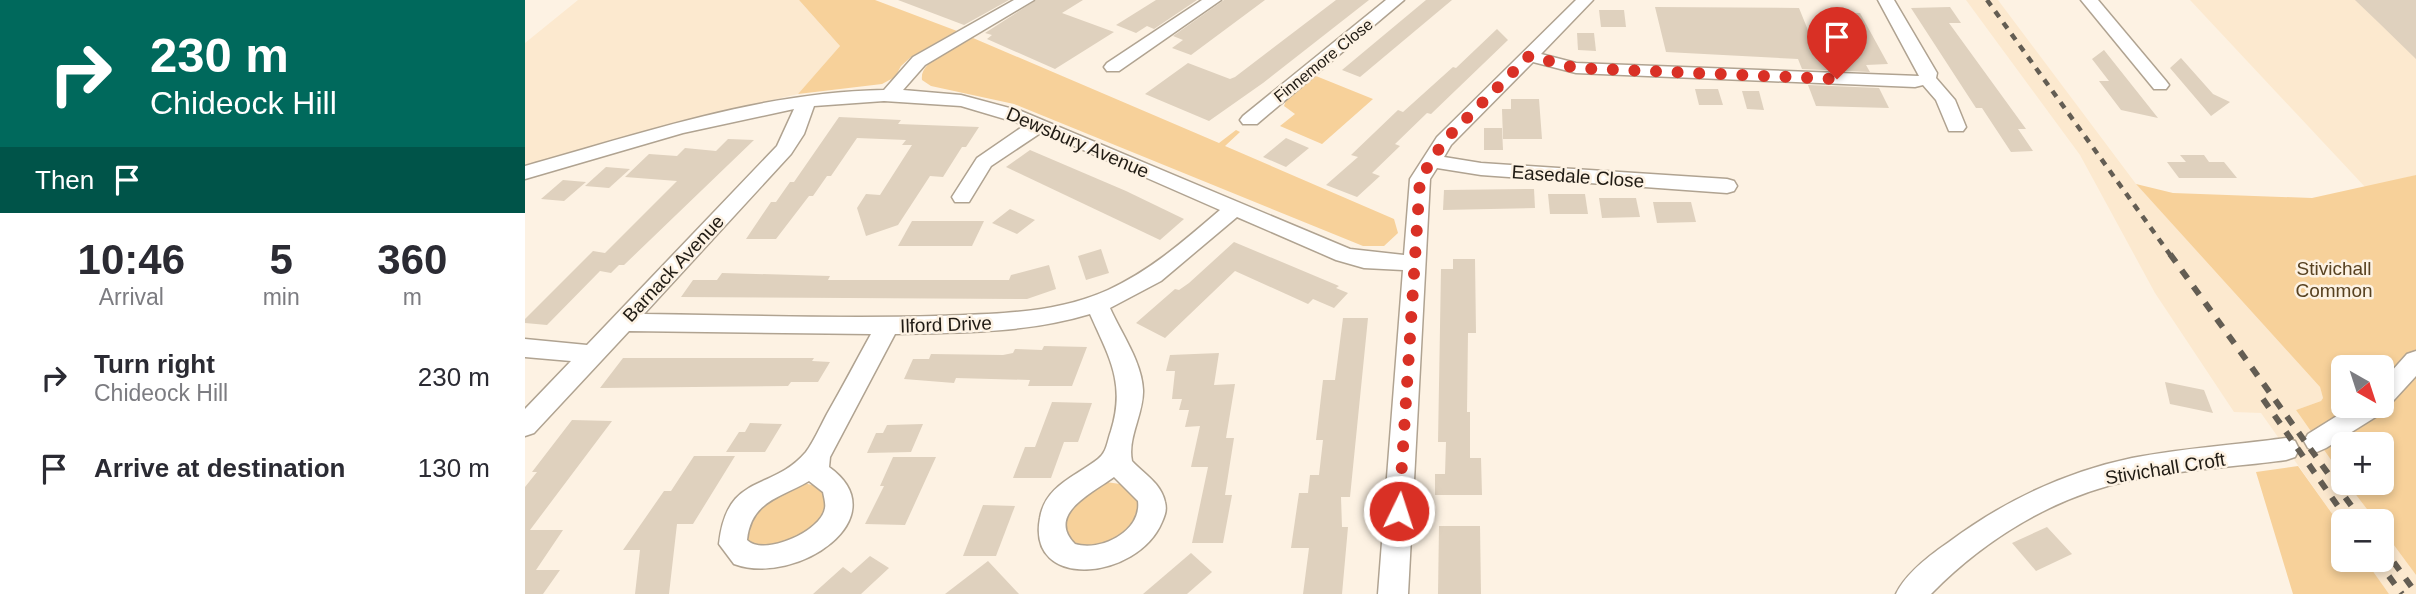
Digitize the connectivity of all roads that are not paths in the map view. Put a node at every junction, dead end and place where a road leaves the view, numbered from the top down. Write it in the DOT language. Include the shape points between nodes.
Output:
graph roads {
  1 [pos="1026,0"];
  2 [pos="1213,0"];
  3 [pos="1396,0"];
  4 [pos="1585,0"];
  5 [pos="1886,0"];
  6 [pos="2089,0"];
  7 [pos="1529,56"];
  8 [pos="1113,67"];
  9 [pos="1927,79"];
  10 [pos="2160,85"];
  11 [pos="888,96"];
  12 [pos="806,101"];
  13 [pos="1250,120"];
  14 [pos="1040,124"];
  15 [pos="1956,127"];
  16 [pos="1429,161"];
  17 [pos="525,173"];
  18 [pos="1727,186"];
  19 [pos="960,201"];
  20 [pos="1235,208"];
  21 [pos="1415,263"];
  22 [pos="1097,304"];
  23 [pos="623,322"];
  24 [pos="887,326"];
  25 [pos="525,348"];
  26 [pos="591,354"];
  27 [pos="2416,360"];
  28 [pos="2394,385"];
  29 [pos="2354,418"];
  30 [pos="525,426"];
  31 [pos="2317,441"];
  32 [pos="2286,449"];
  33 [pos="1118,456"];
  34 [pos="817,457"];
  35 [pos="1393,594"];
  36 [pos="1911,594"];
  1 -- 11 [label="street" via="919,61"];
  2 -- 8 [label="street"];
  3 -- 13 [label="street, Finnemore Close"];
  4 -- 7 [label="street"];
  5 -- 9 [label="street" via="1928,73"];
  6 -- 10 [label="street"];
  7 -- 9 [label="street" via="1576,68"];
  7 -- 16 [label="street"];
  9 -- 15 [label="street" via="1954,115"];
  11 -- 12 [label="street, Dewsbury Avenue"];
  11 -- 14 [label="street, Dewsbury Avenue" via="971,102"];
  12 -- 17 [label="street, Dewsbury Avenue" via="706,122"];
  12 -- 23 [label="street, Barnack Avenue" via="784,150"];
  14 -- 19 [label="street" via="984,162"];
  14 -- 20 [label="street, Dewsbury Avenue"];
  16 -- 18 [label="street, Easedale Close" via="1481,169"];
  16 -- 21 [label="street" via="1419,187"];
  20 -- 21 [label="street, Dewsbury Avenue" via="1353,258"];
  20 -- 22 [label="street, Ilford Drive" via="1163,269"];
  21 -- 35 [label="street"];
  22 -- 24 [label="street, Ilford Drive" via="1049,317 995,323"];
  22 -- 33 [label="street" via="1130,383"];
  23 -- 24 [label="street, Ilford Drive"];
  23 -- 26 [label="street, Barnack Avenue"];
  24 -- 34 [label="street"];
  25 -- 26 [label="street"];
  26 -- 30 [label="street, Barnack Avenue"];
  27 -- 28 [label="street"];
  29 -- 31 [label="street"];
  32 -- 36 [label="street, Stivichall Croft" via="2113,473 2056,492 1977,535"];
}
